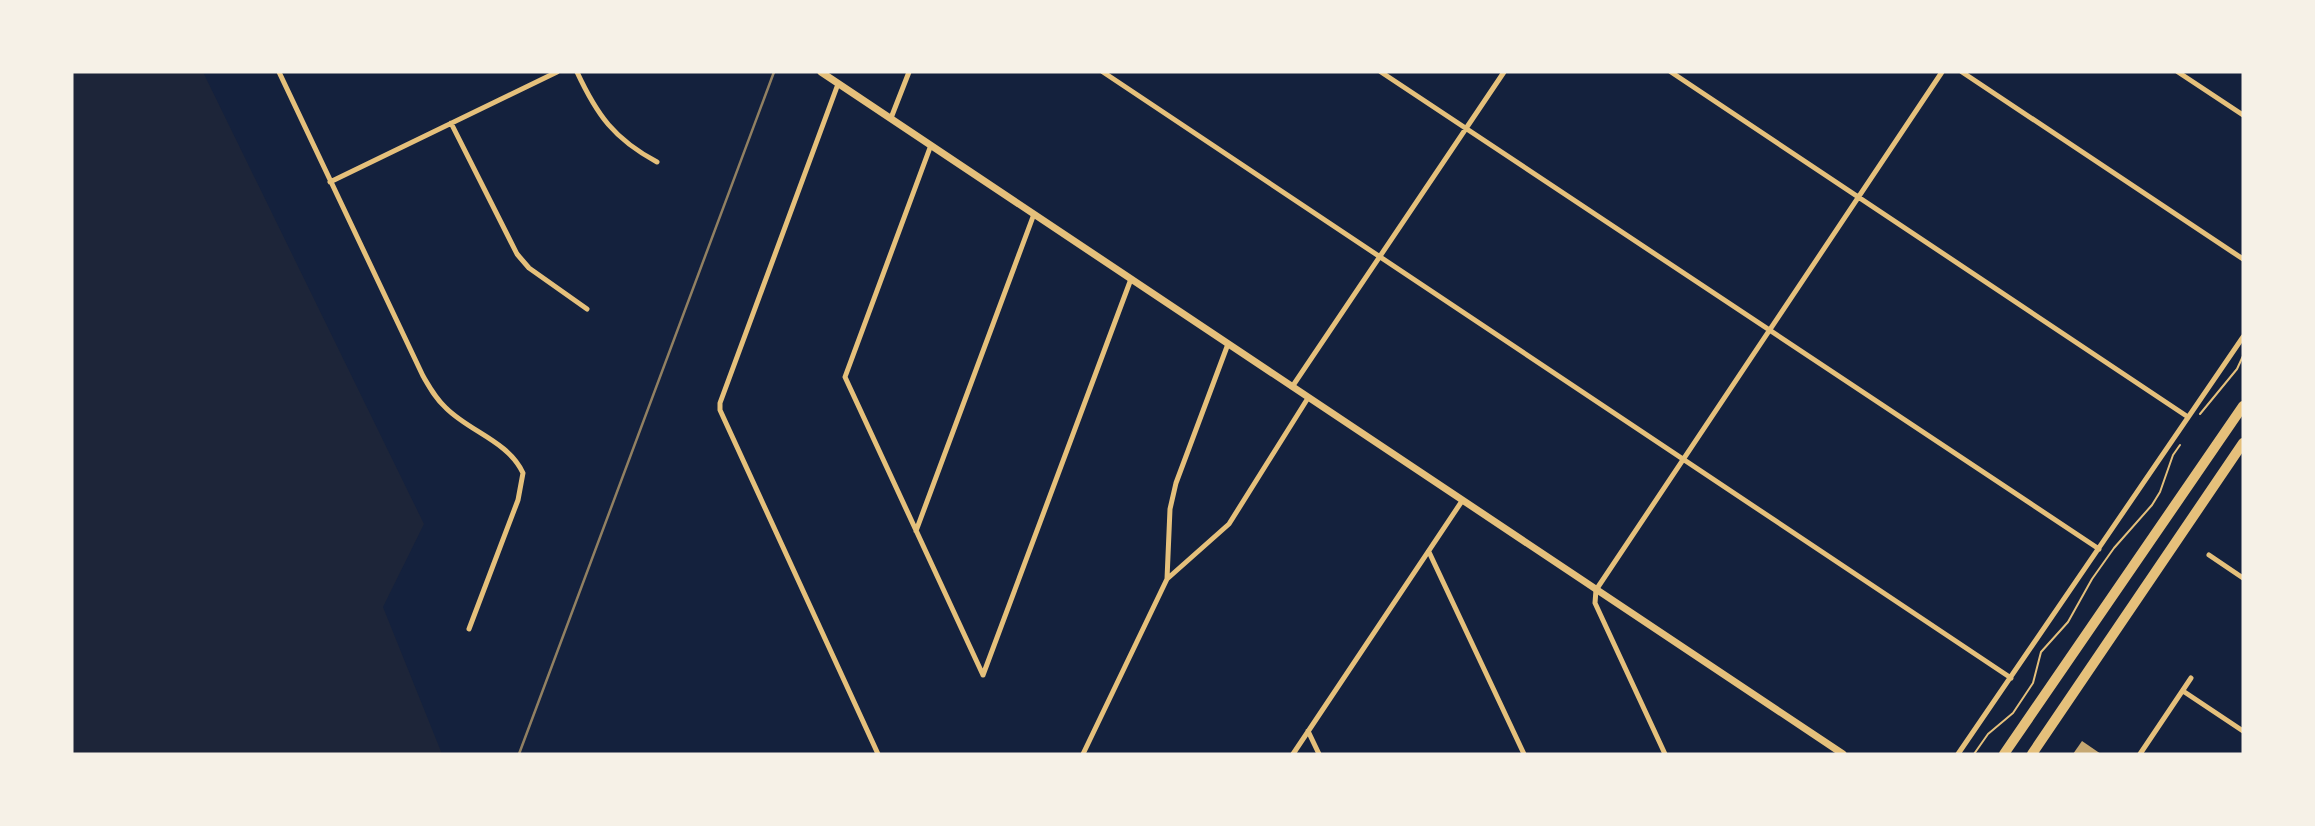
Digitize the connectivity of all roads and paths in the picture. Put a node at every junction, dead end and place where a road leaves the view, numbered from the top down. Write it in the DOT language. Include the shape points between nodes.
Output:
graph roads {
  1 [pos="279,72"];
  2 [pos="557,72"];
  3 [pos="577,72"];
  4 [pos="821,72"];
  5 [pos="909,72"];
  6 [pos="1103,72"];
  7 [pos="1381,72"];
  8 [pos="1504,72"];
  9 [pos="1671,72"];
  10 [pos="1942,72"];
  11 [pos="1962,72"];
  12 [pos="2178,72"];
  13 [pos="838,84"];
  14 [pos="2243,115"];
  15 [pos="891,118"];
  16 [pos="451,123"];
  17 [pos="1466,128"];
  18 [pos="931,145"];
  19 [pos="657,162"];
  20 [pos="330,182"];
  21 [pos="1858,197"];
  22 [pos="1034,214"];
  23 [pos="1380,257"];
  24 [pos="2243,259"];
  25 [pos="1131,279"];
  26 [pos="587,309"];
  27 [pos="1770,328"];
  28 [pos="2243,337"];
  29 [pos="1228,344"];
  30 [pos="2243,356"];
  31 [pos="1292,387"];
  32 [pos="1308,398"];
  33 [pos="2243,406"];
  34 [pos="2199,416"];
  35 [pos="2188,417"];
  36 [pos="2182,441"];
  37 [pos="2243,443"];
  38 [pos="1682,459"];
  39 [pos="1462,501"];
  40 [pos="916,531"];
  41 [pos="2099,549"];
  42 [pos="1429,552"];
  43 [pos="2209,555"];
  44 [pos="1167,579"];
  45 [pos="2243,579"];
  46 [pos="1596,590"];
  47 [pos="469,629"];
  48 [pos="2011,678"];
  49 [pos="2191,678"];
  50 [pos="2183,691"];
  51 [pos="1308,731"];
  52 [pos="2243,731"];
  53 [pos="878,754"];
  54 [pos="1083,754"];
  55 [pos="1293,754"];
  56 [pos="1319,754"];
  57 [pos="1524,754"];
  58 [pos="1665,754"];
  59 [pos="1843,754"];
  60 [pos="1958,754"];
  61 [pos="1973,754"];
  62 [pos="2004,754"];
  63 [pos="2032,754"];
  64 [pos="2140,754"];
  1 -- 20 [label="street"];
  2 -- 16 [label="street"];
  3 -- 19 [label="street" via="602,120 636,151"];
  4 -- 13 [label="street"];
  5 -- 15 [label="street"];
  6 -- 23 [label="street"];
  7 -- 17 [label="street"];
  8 -- 17 [label="street"];
  9 -- 21 [label="street"];
  10 -- 21 [label="street"];
  11 -- 24 [label="street"];
  12 -- 14 [label="street"];
  13 -- 15 [label="street"];
  13 -- 53 [label="street" via="720,410"];
  15 -- 18 [label="street"];
  16 -- 20 [label="street"];
  16 -- 26 [label="street" via="517,254 529,268"];
  17 -- 23 [label="street"];
  17 -- 27 [label="street"];
  18 -- 22 [label="street"];
  18 -- 40 [label="street" via="845,377"];
  20 -- 47 [label="street" via="433,394 447,410 512,456 523,472 518,500"];
  21 -- 27 [label="street"];
  21 -- 35 [label="street"];
  22 -- 25 [label="street"];
  22 -- 40 [label="street"];
  23 -- 31 [label="street"];
  23 -- 38 [label="street"];
  25 -- 29 [label="street"];
  25 -- 40 [label="street" via="983,675"];
  27 -- 38 [label="street"];
  27 -- 41 [label="street"];
  28 -- 35 [label="street"];
  29 -- 31 [label="street"];
  29 -- 44 [label="street" via="1176,483 1170,509"];
  30 -- 34 [label="path"];
  31 -- 32 [label="street"];
  32 -- 39 [label="street"];
  32 -- 44 [label="street" via="1229,524"];
  33 -- 62 [label="highway"];
  35 -- 41 [label="street"];
  36 -- 61 [label="path" via="2152,505 2114,548 2068,622 2041,652 2033,682 2013,713"];
  37 -- 63 [label="highway"];
  38 -- 46 [label="street"];
  38 -- 48 [label="street"];
  39 -- 42 [label="street"];
  39 -- 46 [label="street"];
  41 -- 48 [label="street"];
  42 -- 51 [label="street"];
  42 -- 57 [label="street"];
  43 -- 45 [label="street"];
  44 -- 54 [label="street"];
  46 -- 58 [label="street" via="1595,603"];
  46 -- 59 [label="street"];
  48 -- 60 [label="street"];
  49 -- 50 [label="street"];
  50 -- 52 [label="street"];
  50 -- 64 [label="street"];
  51 -- 55 [label="street"];
  51 -- 56 [label="street"];
}
